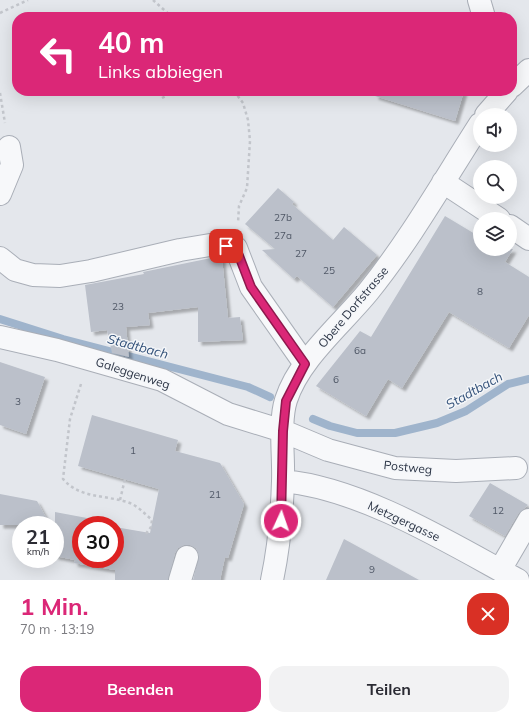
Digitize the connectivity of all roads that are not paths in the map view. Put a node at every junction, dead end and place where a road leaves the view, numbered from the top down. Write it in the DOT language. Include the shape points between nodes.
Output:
graph roads {
  1 [pos="479,0"];
  2 [pos="483,12"];
  3 [pos="502,96"];
  4 [pos="492,108"];
  5 [pos="473,135"];
  6 [pos="9,147"];
  7 [pos="443,182"];
  8 [pos="0,194"];
  9 [pos="488,212"];
  10 [pos="517,231"];
  11 [pos="529,239"];
  12 [pos="0,258"];
  13 [pos="0,337"];
  14 [pos="305,364"];
  15 [pos="283,431"];
  16 [pos="516,468"];
  17 [pos="283,481"];
  18 [pos="529,520"];
  19 [pos="187,557"];
  20 [pos="509,575"];
  21 [pos="180,580"];
  22 [pos="272,580"];
  1 -- 2 [label="street"];
  3 -- 4 [label="street"];
  5 -- 7 [label="street, Obere Dorfstrasse"];
  6 -- 8 [label="street" via="12,166"];
  7 -- 9 [label="street"];
  7 -- 14 [label="street, Obere Dorfstrasse" via="405,242 368,292"];
  10 -- 11 [label="street"];
  12 -- 14 [label="street" via="15,270 33,276 60,276 216,244 236,248 251,287"];
  13 -- 15 [label="street, Galeggenweg" via="162,380 228,414"];
  14 -- 15 [label="street, Obere Dorfstrasse" via="286,401"];
  15 -- 16 [label="street, Postweg" via="328,450 395,468 456,471"];
  15 -- 17 [label="street, Obere Dorfstrasse"];
  17 -- 20 [label="street, Metzgergasse" via="307,483 373,506 439,536"];
  17 -- 22 [label="street, Obere Dorfstrasse" via="281,521"];
  18 -- 20 [label="street"];
  19 -- 21 [label="street"];
}
